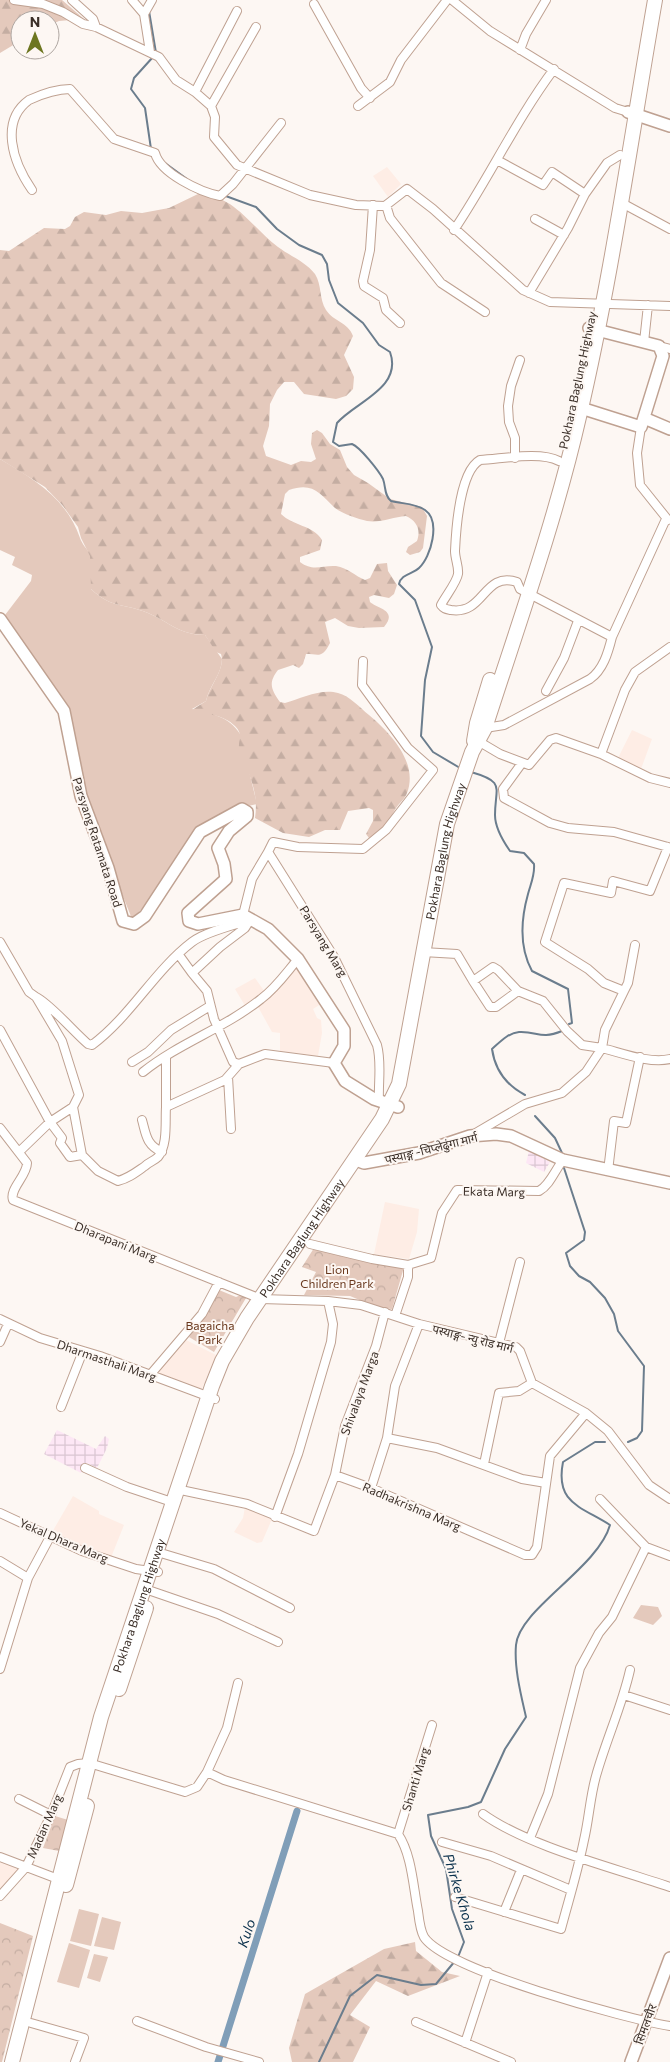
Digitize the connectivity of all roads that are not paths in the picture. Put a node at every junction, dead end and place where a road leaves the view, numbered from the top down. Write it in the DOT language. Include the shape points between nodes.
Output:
graph roads {
  1 [pos="14,0"];
  2 [pos="72,0"];
  3 [pos="132,0"];
  4 [pos="152,0"];
  5 [pos="447,0"];
  6 [pos="452,0"];
  7 [pos="546,0"];
  8 [pos="648,0"];
  9 [pos="655,0"];
  10 [pos="314,4"];
  11 [pos="238,11"];
  12 [pos="144,14"];
  13 [pos="96,27"];
  14 [pos="256,27"];
  15 [pos="520,50"];
  16 [pos="150,52"];
  17 [pos="554,69"];
  18 [pos="195,92"];
  19 [pos="370,98"];
  20 [pos="211,106"];
  21 [pos="358,106"];
  22 [pos="631,113"];
  23 [pos="281,123"];
  24 [pos="670,126"];
  25 [pos="620,155"];
  26 [pos="497,160"];
  27 [pos="245,167"];
  28 [pos="32,190"];
  29 [pos="585,194"];
  30 [pos="620,202"];
  31 [pos="373,205"];
  32 [pos="386,205"];
  33 [pos="535,219"];
  34 [pos="670,229"];
  35 [pos="454,230"];
  36 [pos="564,235"];
  37 [pos="529,293"];
  38 [pos="598,303"];
  39 [pos="648,305"];
  40 [pos="670,306"];
  41 [pos="485,312"];
  42 [pos="400,323"];
  43 [pos="593,329"];
  44 [pos="644,342"];
  45 [pos="664,347"];
  46 [pos="520,360"];
  47 [pos="581,408"];
  48 [pos="642,422"];
  49 [pos="670,429"];
  50 [pos="515,458"];
  51 [pos="559,461"];
  52 [pos="668,520"];
  53 [pos="524,591"];
  54 [pos="0,619"];
  55 [pos="578,621"];
  56 [pos="612,637"];
  57 [pos="670,647"];
  58 [pos="363,661"];
  59 [pos="546,691"];
  60 [pos="485,728"];
  61 [pos="475,747"];
  62 [pos="601,754"];
  63 [pos="522,763"];
  64 [pos="670,783"];
  65 [pos="669,847"];
  66 [pos="268,852"];
  67 [pos="247,917"];
  68 [pos="0,942"];
  69 [pos="636,945"];
  70 [pos="427,952"];
  71 [pos="179,955"];
  72 [pos="298,959"];
  73 [pos="192,973"];
  74 [pos="473,981"];
  75 [pos="518,991"];
  76 [pos="624,991"];
  77 [pos="36,997"];
  78 [pos="210,1006"];
  79 [pos="217,1026"];
  80 [pos="0,1030"];
  81 [pos="602,1048"];
  82 [pos="166,1057"];
  83 [pos="640,1057"];
  84 [pos="670,1059"];
  85 [pos="132,1062"];
  86 [pos="334,1062"];
  87 [pos="239,1064"];
  88 [pos="143,1072"];
  89 [pos="228,1078"];
  90 [pos="389,1104"];
  91 [pos="73,1107"];
  92 [pos="166,1107"];
  93 [pos="142,1120"];
  94 [pos="50,1122"];
  95 [pos="0,1128"];
  96 [pos="231,1129"];
  97 [pos="470,1136"];
  98 [pos="20,1151"];
  99 [pos="162,1152"];
  100 [pos="82,1155"];
  101 [pos="563,1160"];
  102 [pos="360,1162"];
  103 [pos="608,1171"];
  104 [pos="670,1183"];
  105 [pos="310,1244"];
  106 [pos="520,1262"];
  107 [pos="408,1265"];
  108 [pos="219,1282"];
  109 [pos="266,1299"];
  110 [pos="328,1301"];
  111 [pos="385,1312"];
  112 [pos="395,1316"];
  113 [pos="0,1319"];
  114 [pos="8,1324"];
  115 [pos="418,1324"];
  116 [pos="0,1342"];
  117 [pos="499,1342"];
  118 [pos="83,1351"];
  119 [pos="150,1375"];
  120 [pos="532,1383"];
  121 [pos="211,1398"];
  122 [pos="61,1406"];
  123 [pos="586,1413"];
  124 [pos="387,1438"];
  125 [pos="484,1464"];
  126 [pos="85,1468"];
  127 [pos="335,1475"];
  128 [pos="546,1483"];
  129 [pos="371,1488"];
  130 [pos="178,1494"];
  131 [pos="600,1499"];
  132 [pos="670,1499"];
  133 [pos="0,1513"];
  134 [pos="275,1517"];
  135 [pos="50,1537"];
  136 [pos="646,1547"];
  137 [pos="164,1554"];
  138 [pos="670,1556"];
  139 [pos="0,1561"];
  140 [pos="154,1571"];
  141 [pos="28,1578"];
  142 [pos="152,1592"];
  143 [pos="290,1608"];
  144 [pos="278,1642"];
  145 [pos="0,1669"];
  146 [pos="630,1670"];
  147 [pos="238,1683"];
  148 [pos="624,1695"];
  149 [pos="670,1710"];
  150 [pos="432,1725"];
  151 [pos="93,1764"];
  152 [pos="207,1772"];
  153 [pos="19,1799"];
  154 [pos="483,1814"];
  155 [pos="51,1815"];
  156 [pos="398,1834"];
  157 [pos="530,1838"];
  158 [pos="442,1842"];
  159 [pos="0,1857"];
  160 [pos="580,1857"];
  161 [pos="26,1867"];
  162 [pos="521,1870"];
  163 [pos="58,1880"];
  164 [pos="670,1887"];
  165 [pos="570,1890"];
  166 [pos="0,1896"];
  167 [pos="454,1897"];
  168 [pos="504,1912"];
  169 [pos="670,1958"];
  170 [pos="488,1972"];
  171 [pos="137,2021"];
  172 [pos="416,2022"];
  173 [pos="645,2022"];
  174 [pos="31,2023"];
  175 [pos="670,2026"];
  176 [pos="465,2043"];
  177 [pos="12,2062"];
  178 [pos="21,2062"];
  179 [pos="75,2062"];
  180 [pos="259,2062"];
  181 [pos="511,2062"];
  182 [pos="631,2062"];
  1 -- 13 [label="street" via="43,4"];
  2 -- 13 [label="street" via="94,18"];
  3 -- 12 [label="street"];
  4 -- 12 [label="street"];
  5 -- 19 [label="street" via="400,60 390,82"];
  6 -- 15 [label="street"];
  7 -- 15 [label="street"];
  8 -- 22 [label="highway, Pokhara Baglung Highway"];
  9 -- 22 [label="highway, Pokhara Baglung Highway"];
  10 -- 19 [label="street" via="361,88"];
  11 -- 18 [label="street"];
  12 -- 16 [label="street"];
  13 -- 16 [label="street"];
  14 -- 20 [label="street"];
  15 -- 17 [label="street"];
  16 -- 18 [label="street" via="159,57 176,80"];
  17 -- 22 [label="street" via="615,108"];
  17 -- 26 [label="street"];
  18 -- 20 [label="street"];
  19 -- 21 [label="street"];
  20 -- 27 [label="street" via="215,117 214,137 237,165"];
  22 -- 24 [label="street"];
  22 -- 25 [label="highway, Pokhara Baglung Highway"];
  22 -- 30 [label="highway, Pokhara Baglung Highway"];
  23 -- 27 [label="street"];
  25 -- 29 [label="street" via="606,163"];
  25 -- 38 [label="highway, Pokhara Baglung Highway"];
  26 -- 29 [label="street" via="543,185 552,172"];
  26 -- 35 [label="street"];
  27 -- 28 [label="street" via="220,196 206,193 170,172 152,152 114,139 70,89 45,93 16,106 7,116 6,143 16,167"];
  27 -- 31 [label="street" via="310,195 356,205"];
  29 -- 36 [label="street"];
  30 -- 34 [label="street"];
  30 -- 38 [label="highway, Pokhara Baglung Highway"];
  31 -- 32 [label="street"];
  31 -- 42 [label="street" via="364,286 383,298 386,310"];
  32 -- 35 [label="street" via="407,189"];
  32 -- 41 [label="street" via="390,218 441,282"];
  33 -- 36 [label="street"];
  35 -- 37 [label="street"];
  36 -- 37 [label="street"];
  37 -- 38 [label="street" via="550,302"];
  38 -- 39 [label="street"];
  38 -- 43 [label="highway, Pokhara Baglung Highway"];
  39 -- 40 [label="street"];
  39 -- 44 [label="street"];
  43 -- 44 [label="street"];
  43 -- 47 [label="highway, Pokhara Baglung Highway"];
  43 -- 51 [label="highway, Pokhara Baglung Highway"];
  44 -- 45 [label="street"];
  45 -- 48 [label="street"];
  46 -- 50 [label="street" via="510,386 508,406 515,438"];
  47 -- 48 [label="street"];
  47 -- 53 [label="highway, Pokhara Baglung Highway" via="560,492"];
  48 -- 49 [label="street"];
  48 -- 52 [label="street" via="637,453 640,485"];
  50 -- 51 [label="street" via="550,456"];
  50 -- 53 [label="street" via="480,460 473,464 466,477 455,553 458,576 441,605 461,611 468,609 502,579 517,582"];
  51 -- 53 [label="highway, Pokhara Baglung Highway"];
  52 -- 56 [label="street"];
  53 -- 55 [label="street"];
  53 -- 60 [label="highway, Pokhara Baglung Highway"];
  53 -- 61 [label="highway, Pokhara Baglung Highway" via="477,723"];
  54 -- 67 [label="street, Parsyang Ratamata Road" via="64,711 81,796 108,868 123,921 134,924 145,916 200,832 242,810 247,816 229,831 218,848 226,879 188,913 189,921 198,924"];
  55 -- 56 [label="street"];
  55 -- 59 [label="street" via="564,658"];
  56 -- 60 [label="street" via="594,676 504,725"];
  57 -- 62 [label="street" via="635,672"];
  58 -- 66 [label="street" via="362,685 408,748 433,770 386,830 363,849 273,842"];
  60 -- 61 [label="highway, Pokhara Baglung Highway"];
  61 -- 63 [label="street"];
  61 -- 70 [label="highway, Pokhara Baglung Highway" via="460,793"];
  62 -- 63 [label="street" via="553,738 529,765"];
  62 -- 64 [label="street" via="640,774"];
  63 -- 65 [label="street" via="503,789 504,798 560,826 614,832"];
  65 -- 76 [label="street" via="650,891 613,881 611,893 564,883 546,934 545,942 604,983"];
  66 -- 67 [label="street" via="252,879"];
  66 -- 90 [label="street, Parsyang Marg" via="334,957 377,1045 380,1059 378,1079"];
  67 -- 71 [label="street" via="193,941"];
  67 -- 72 [label="street" via="268,929"];
  67 -- 73 [label="street" via="245,928"];
  68 -- 77 [label="street"];
  69 -- 76 [label="street"];
  70 -- 74 [label="street" via="457,954"];
  70 -- 90 [label="highway, Pokhara Baglung Highway" via="413,1060 405,1092"];
  71 -- 73 [label="street"];
  71 -- 77 [label="street" via="92,1045 44,1000"];
  72 -- 79 [label="street" via="261,999"];
  72 -- 86 [label="street" via="344,1030 344,1046"];
  73 -- 78 [label="street" via="207,991"];
  74 -- 75 [label="street" via="493,967"];
  74 -- 75 [label="street" via="490,1007"];
  75 -- 81 [label="street" via="543,1001 566,1031 582,1045"];
  76 -- 81 [label="street" via="606,1030"];
  77 -- 91 [label="street" via="62,1041 72,1068 79,1095"];
  78 -- 79 [label="street"];
  78 -- 85 [label="street" via="171,1030"];
  79 -- 82 [label="street"];
  79 -- 87 [label="street" via="233,1062"];
  80 -- 94 [label="street"];
  81 -- 83 [label="street"];
  81 -- 97 [label="street" via="586,1072 562,1093 525,1104"];
  82 -- 88 [label="street"];
  82 -- 92 [label="street"];
  83 -- 84 [label="street"];
  83 -- 103 [label="street" via="626,1123 614,1121"];
  86 -- 87 [label="street" via="264,1054"];
  86 -- 90 [label="street" via="345,1082"];
  87 -- 89 [label="street"];
  89 -- 92 [label="street"];
  89 -- 96 [label="street"];
  90 -- 102 [label="highway, Pokhara Baglung Highway"];
  91 -- 94 [label="street"];
  91 -- 100 [label="street"];
  92 -- 99 [label="street"];
  93 -- 99 [label="street" via="148,1141"];
  94 -- 98 [label="street"];
  94 -- 100 [label="street" via="69,1155"];
  95 -- 98 [label="street, Dharapani Marg"];
  97 -- 101 [label="street, पस्याङ्ग -चिप्लेढुंगा मार्ग" via="511,1136"];
  97 -- 102 [label="street, पस्याङ्ग -चिप्लेढुंगा मार्ग" via="419,1153"];
  98 -- 108 [label="street, Dharapani Marg" via="27,1169 13,1194 14,1200"];
  99 -- 100 [label="street" via="156,1160 129,1178 118,1181 98,1171"];
  101 -- 103 [label="street, पस्याङ्ग -चिप्लेढुंगा मार्ग"];
  101 -- 107 [label="street, Ekata Marg" via="547,1186 539,1191 457,1190 442,1213 431,1258"];
  102 -- 105 [label="highway, Pokhara Baglung Highway"];
  102 -- 109 [label="highway, Pokhara Baglung Highway"];
  103 -- 104 [label="street, पस्याङ्ग -चिप्लेढुंगा मार्ग"];
  105 -- 107 [label="street, Ekata Marg"];
  105 -- 109 [label="highway, Pokhara Baglung Highway"];
  106 -- 117 [label="street"];
  107 -- 112 [label="street" via="408,1277"];
  108 -- 109 [label="street, Dharapani Marg"];
  108 -- 119 [label="street" via="202,1314"];
  109 -- 110 [label="street, पस्याङ्ग- न्यु रोड मार्ग"];
  109 -- 121 [label="highway, Pokhara Baglung Highway"];
  110 -- 111 [label="street, पस्याङ्ग- न्यु रोड मार्ग"];
  110 -- 134 [label="street" via="333,1324 331,1342 298,1454"];
  111 -- 112 [label="street, पस्याङ्ग- न्यु रोड मार्ग"];
  111 -- 127 [label="street, Shivalaya Marga" via="376,1346 345,1426"];
  112 -- 115 [label="street, पस्याङ्ग- न्यु रोड मार्ग"];
  113 -- 114 [label="street, Dharmasthali Marg"];
  114 -- 116 [label="street"];
  114 -- 118 [label="street, Dharmasthali Marg"];
  115 -- 117 [label="street, पस्याङ्ग- न्यु रोड मार्ग"];
  115 -- 124 [label="street" via="395,1386"];
  117 -- 120 [label="street, पस्याङ्ग- न्यु रोड मार्ग" via="520,1350"];
  118 -- 119 [label="street, Dharmasthali Marg"];
  118 -- 122 [label="street"];
  119 -- 121 [label="street, Dharmasthali Marg"];
  120 -- 123 [label="street"];
  120 -- 125 [label="street" via="519,1391 499,1393"];
  121 -- 130 [label="highway, Pokhara Baglung Highway"];
  123 -- 128 [label="street, Radhakrishna Marg" via="550,1456"];
  123 -- 132 [label="street" via="608,1431 649,1486"];
  124 -- 125 [label="street" via="437,1448"];
  124 -- 129 [label="street"];
  125 -- 128 [label="street"];
  126 -- 130 [label="street" via="128,1487"];
  127 -- 129 [label="street, Radhakrishna Marg"];
  127 -- 134 [label="street" via="314,1531"];
  128 -- 129 [label="street, Radhakrishna Marg" via="537,1547 532,1555 525,1555"];
  130 -- 134 [label="street" via="247,1504"];
  130 -- 137 [label="highway, Pokhara Baglung Highway"];
  130 -- 140 [label="highway, Pokhara Baglung Highway"];
  131 -- 136 [label="street"];
  133 -- 135 [label="street, Yekal Dhara Marg"];
  135 -- 140 [label="street, Yekal Dhara Marg" via="136,1569"];
  135 -- 141 [label="street"];
  136 -- 138 [label="street"];
  136 -- 157 [label="street" via="612,1617 599,1633 580,1668 548,1794"];
  137 -- 140 [label="highway, Pokhara Baglung Highway"];
  137 -- 143 [label="street" via="214,1569"];
  139 -- 141 [label="street"];
  140 -- 142 [label="highway, Pokhara Baglung Highway"];
  140 -- 151 [label="highway, Pokhara Baglung Highway" via="104,1708"];
  141 -- 145 [label="street"];
  142 -- 144 [label="street" via="218,1614"];
  142 -- 151 [label="highway, Pokhara Baglung Highway"];
  146 -- 148 [label="street"];
  147 -- 152 [label="street" via="227,1728"];
  148 -- 149 [label="street"];
  148 -- 160 [label="street" via="596,1776"];
  150 -- 156 [label="street, Shanti Marg"];
  151 -- 152 [label="street" via="185,1792 197,1787"];
  151 -- 155 [label="street, Madan Marg" via="70,1767"];
  151 -- 163 [label="highway, Pokhara Baglung Highway"];
  151 -- 174 [label="highway, Pokhara Baglung Highway"];
  152 -- 156 [label="street"];
  153 -- 155 [label="street"];
  154 -- 157 [label="street" via="496,1824"];
  155 -- 161 [label="street, Madan Marg"];
  156 -- 170 [label="street" via="409,1866 424,1937 463,1964"];
  157 -- 160 [label="street"];
  158 -- 162 [label="street" via="491,1856"];
  159 -- 161 [label="street"];
  160 -- 164 [label="street"];
  160 -- 165 [label="street"];
  161 -- 163 [label="street"];
  161 -- 166 [label="street, Madan Marg"];
  162 -- 165 [label="street"];
  162 -- 168 [label="street"];
  163 -- 177 [label="highway, Pokhara Baglung Highway"];
  165 -- 168 [label="street" via="561,1929"];
  167 -- 168 [label="street"];
  169 -- 173 [label="street, सिमलचौर"];
  170 -- 173 [label="street" via="568,2001"];
  170 -- 176 [label="street"];
  171 -- 180 [label="street" via="206,2047"];
  172 -- 176 [label="street"];
  173 -- 175 [label="street"];
  173 -- 182 [label="street, सिमलचौर"];
  174 -- 178 [label="highway, Pokhara Baglung Highway"];
  174 -- 179 [label="street" via="84,2038"];
  176 -- 181 [label="street"];
}
